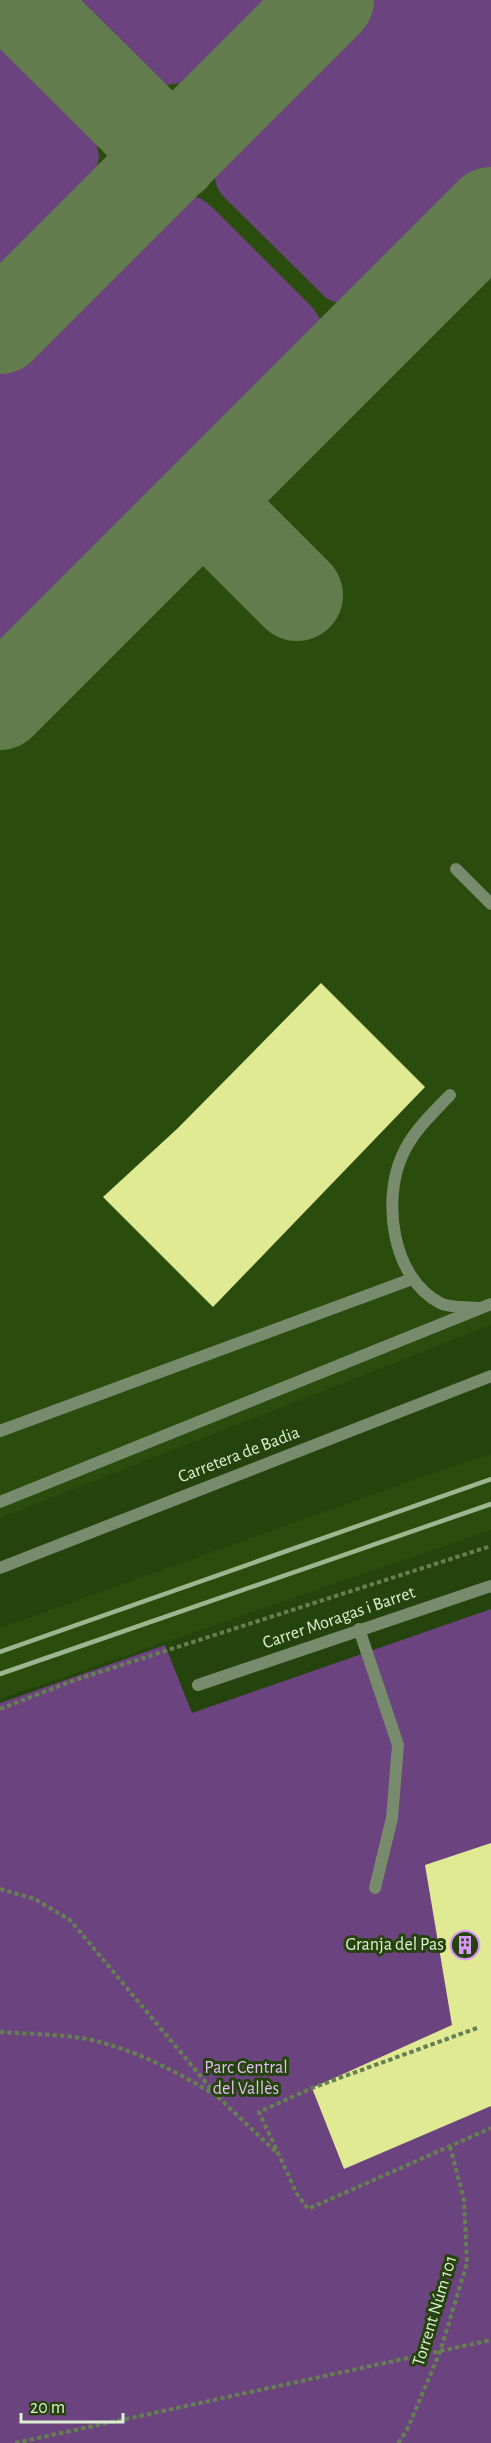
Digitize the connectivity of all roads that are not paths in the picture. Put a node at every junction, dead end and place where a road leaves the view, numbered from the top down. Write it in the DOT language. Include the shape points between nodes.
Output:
graph roads {
  1 [pos="456,869"];
  2 [pos="491,904"];
  3 [pos="450,1095"];
  4 [pos="412,1279"];
  5 [pos="486,1306"];
  6 [pos="491,1376"];
  7 [pos="0,1431"];
  8 [pos="0,1502"];
  9 [pos="0,1568"];
  10 [pos="491,1586"];
  11 [pos="359,1629"];
  12 [pos="198,1685"];
  13 [pos="375,1888"];
  1 -- 2 [label="street"];
  3 -- 4 [label="street" via="421,1126 402,1155 392,1192 394,1235"];
  4 -- 5 [label="street" via="441,1303"];
  4 -- 7 [label="street"];
  5 -- 8 [label="street"];
  6 -- 9 [label="street, Carretera de Badia"];
  10 -- 11 [label="street, Carrer Moragas i Barret"];
  11 -- 12 [label="street, Carrer Moragas i Barret"];
  11 -- 13 [label="street" via="398,1745 392,1818"];
}
